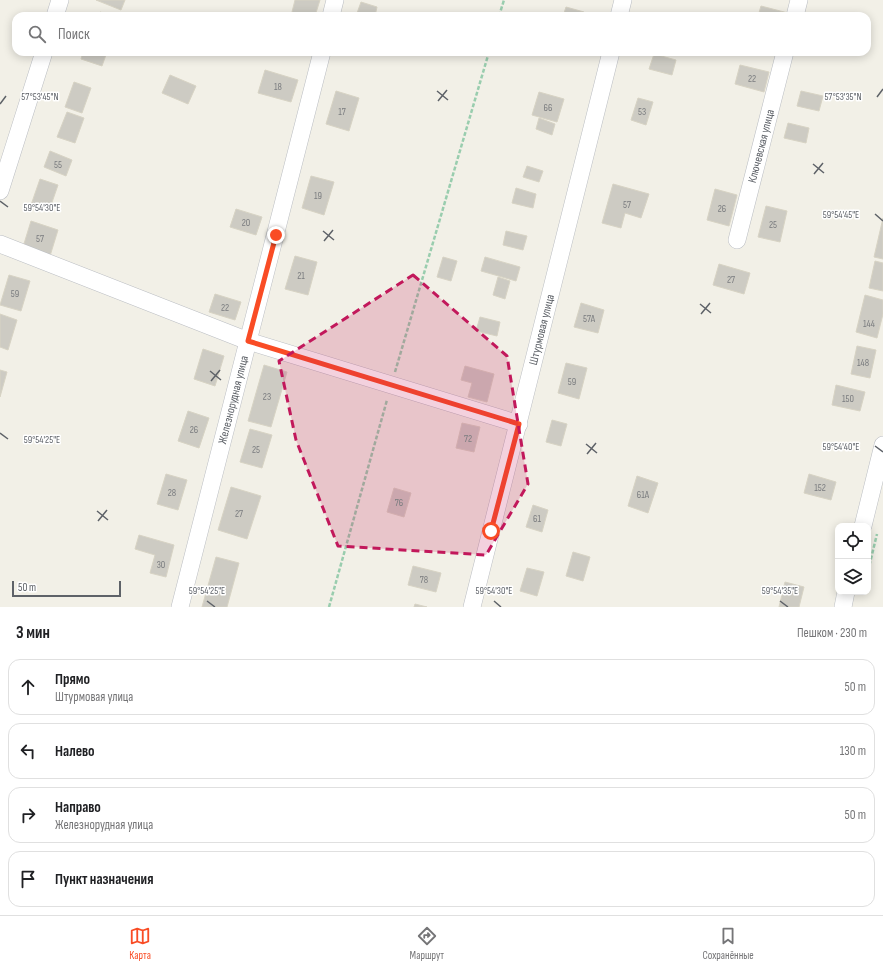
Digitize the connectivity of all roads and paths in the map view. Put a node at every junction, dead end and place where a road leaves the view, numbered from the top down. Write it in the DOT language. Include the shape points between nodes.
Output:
graph roads {
  1 [pos="60,0"];
  2 [pos="335,0"];
  3 [pos="504,0"];
  4 [pos="623,0"];
  5 [pos="799,0"];
  6 [pos="56,12"];
  7 [pos="332,12"];
  8 [pos="500,12"];
  9 [pos="620,12"];
  10 [pos="795,12"];
  11 [pos="43,56"];
  12 [pos="321,56"];
  13 [pos="488,56"];
  14 [pos="609,56"];
  15 [pos="784,56"];
  16 [pos="0,191"];
  17 [pos="737,240"];
  18 [pos="0,244"];
  19 [pos="248,341"];
  20 [pos="391,386"];
  21 [pos="519,424"];
  22 [pos="883,445"];
  23 [pos="871,523"];
  24 [pos="845,595"];
  25 [pos="180,607"];
  26 [pos="329,607"];
  27 [pos="472,607"];
  28 [pos="843,607"];
  1 -- 6 [label="street"];
  2 -- 7 [label="street"];
  3 -- 8 [label="path"];
  4 -- 9 [label="street"];
  5 -- 10 [label="street"];
  11 -- 16 [label="street"];
  12 -- 19 [label="street, Железнорудная улица"];
  13 -- 20 [label="path"];
  14 -- 21 [label="street, Штурмовая улица"];
  15 -- 17 [label="street, Ключевская улица"];
  18 -- 19 [label="street"];
  19 -- 20 [label="street"];
  19 -- 25 [label="street, Железнорудная улица"];
  20 -- 21 [label="street"];
  20 -- 26 [label="path"];
  21 -- 27 [label="street, Штурмовая улица"];
  22 -- 23 [label="street"];
  24 -- 28 [label="street"];
}
